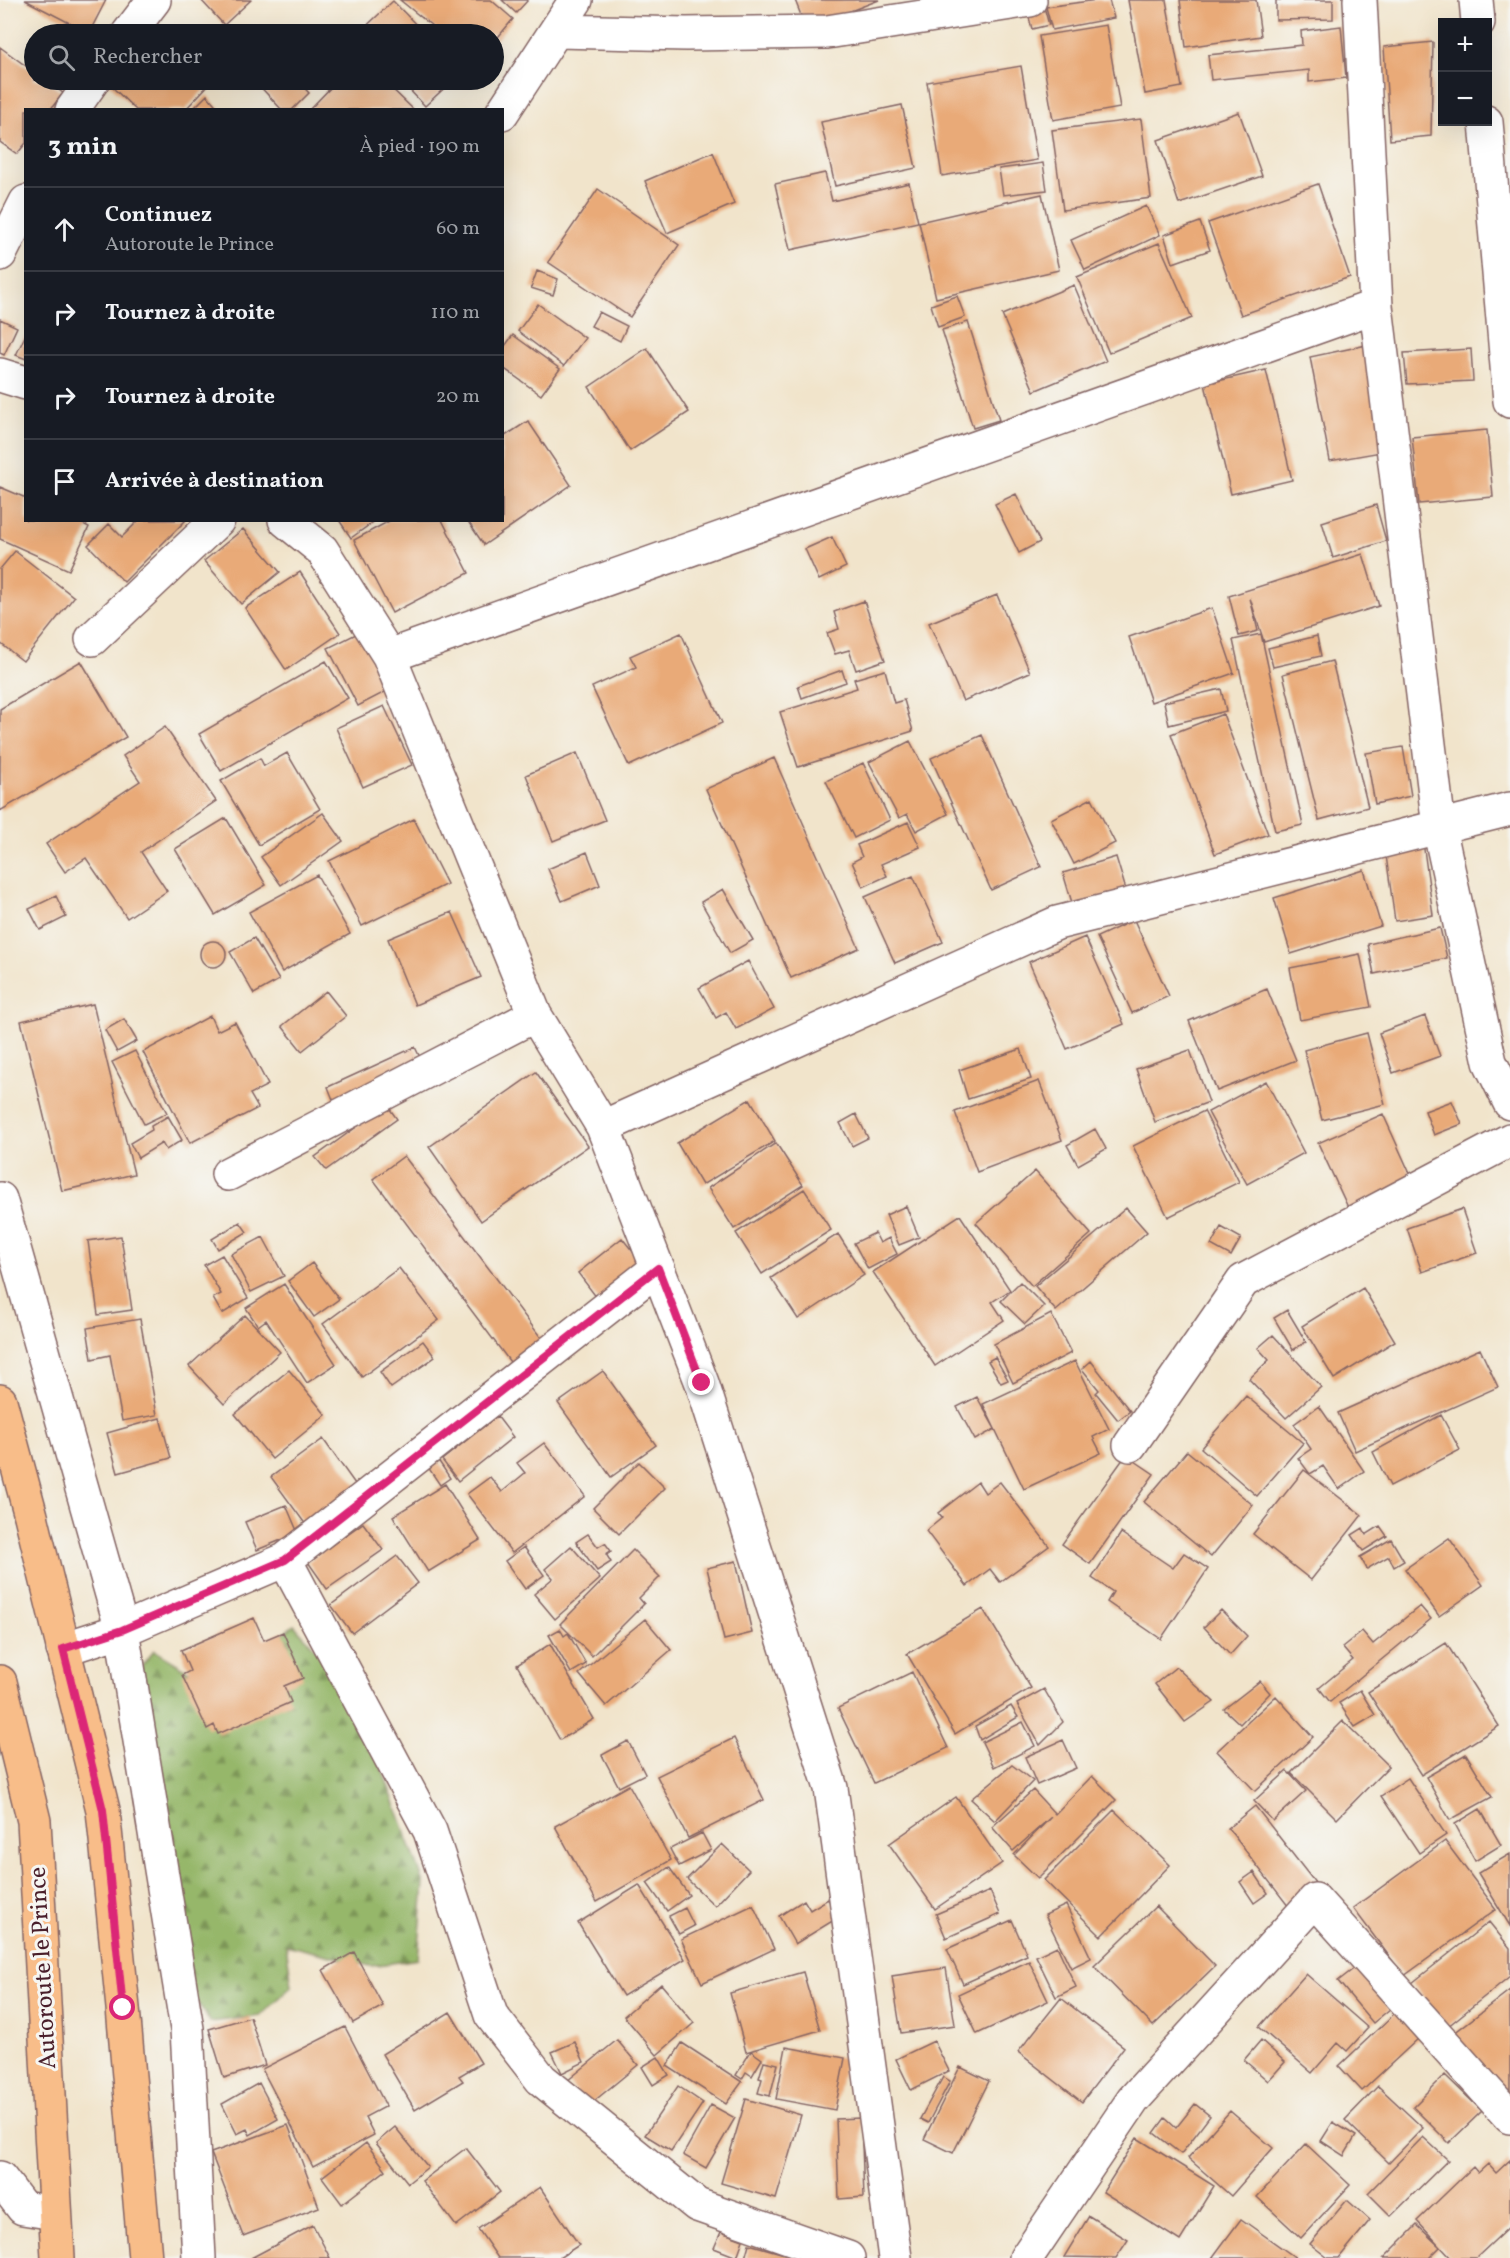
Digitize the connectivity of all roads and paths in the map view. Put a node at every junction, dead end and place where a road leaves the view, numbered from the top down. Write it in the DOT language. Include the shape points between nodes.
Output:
graph roads {
  1 [pos="154,0"];
  2 [pos="576,0"];
  3 [pos="1030,0"];
  4 [pos="1360,0"];
  5 [pos="1476,0"];
  6 [pos="1478,18"];
  7 [pos="136,24"];
  8 [pos="557,31"];
  9 [pos="86,90"];
  10 [pos="73,108"];
  11 [pos="504,110"];
  12 [pos="1486,126"];
  13 [pos="24,206"];
  14 [pos="0,254"];
  15 [pos="1376,306"];
  16 [pos="0,375"];
  17 [pos="24,382"];
  18 [pos="1510,401"];
  19 [pos="216,522"];
  20 [pos="287,522"];
  21 [pos="92,639"];
  22 [pos="389,656"];
  23 [pos="1510,809"];
  24 [pos="1439,827"];
  25 [pos="535,1016"];
  26 [pos="1510,1103"];
  27 [pos="603,1127"];
  28 [pos="1510,1140"];
  29 [pos="228,1174"];
  30 [pos="0,1199"];
  31 [pos="658,1268"];
  32 [pos="0,1401"];
  33 [pos="1130,1445"];
  34 [pos="285,1560"];
  35 [pos="122,1630"];
  36 [pos="63,1649"];
  37 [pos="0,1682"];
  38 [pos="1510,2117"];
  39 [pos="0,2178"];
  40 [pos="55,2213"];
  41 [pos="58,2258"];
  42 [pos="145,2258"];
  43 [pos="199,2258"];
  44 [pos="848,2258"];
  45 [pos="895,2258"];
  46 [pos="1026,2258"];
  1 -- 7 [label="street"];
  2 -- 8 [label="street"];
  3 -- 8 [label="street" via="827,32"];
  4 -- 15 [label="street"];
  5 -- 6 [label="street"];
  8 -- 11 [label="street"];
  9 -- 10 [label="street"];
  12 -- 18 [label="street"];
  13 -- 14 [label="street"];
  15 -- 22 [label="street"];
  15 -- 24 [label="street"];
  16 -- 17 [label="street"];
  19 -- 21 [label="street"];
  20 -- 22 [label="street" via="322,550"];
  22 -- 25 [label="street"];
  23 -- 24 [label="street"];
  24 -- 26 [label="street" via="1490,1062"];
  24 -- 27 [label="street" via="1057,923"];
  25 -- 27 [label="street"];
  25 -- 29 [label="street"];
  27 -- 31 [label="street"];
  28 -- 33 [label="street" via="1243,1281"];
  30 -- 35 [label="street"];
  31 -- 34 [label="street"];
  31 -- 45 [label="street" via="702,1383 831,1788"];
  32 -- 36 [label="main road"];
  34 -- 35 [label="street"];
  34 -- 44 [label="street" via="430,1831 491,2015 541,2079 697,2205"];
  35 -- 36 [label="street"];
  35 -- 43 [label="street" via="187,2029"];
  36 -- 42 [label="main road" via="103,1810"];
  37 -- 40 [label="main road, Autoroute le Prince" via="34,1821"];
  38 -- 46 [label="street" via="1315,1900 1133,2100"];
  39 -- 40 [label="street" via="23,2208"];
  40 -- 41 [label="main road, Autoroute le Prince"];
}
